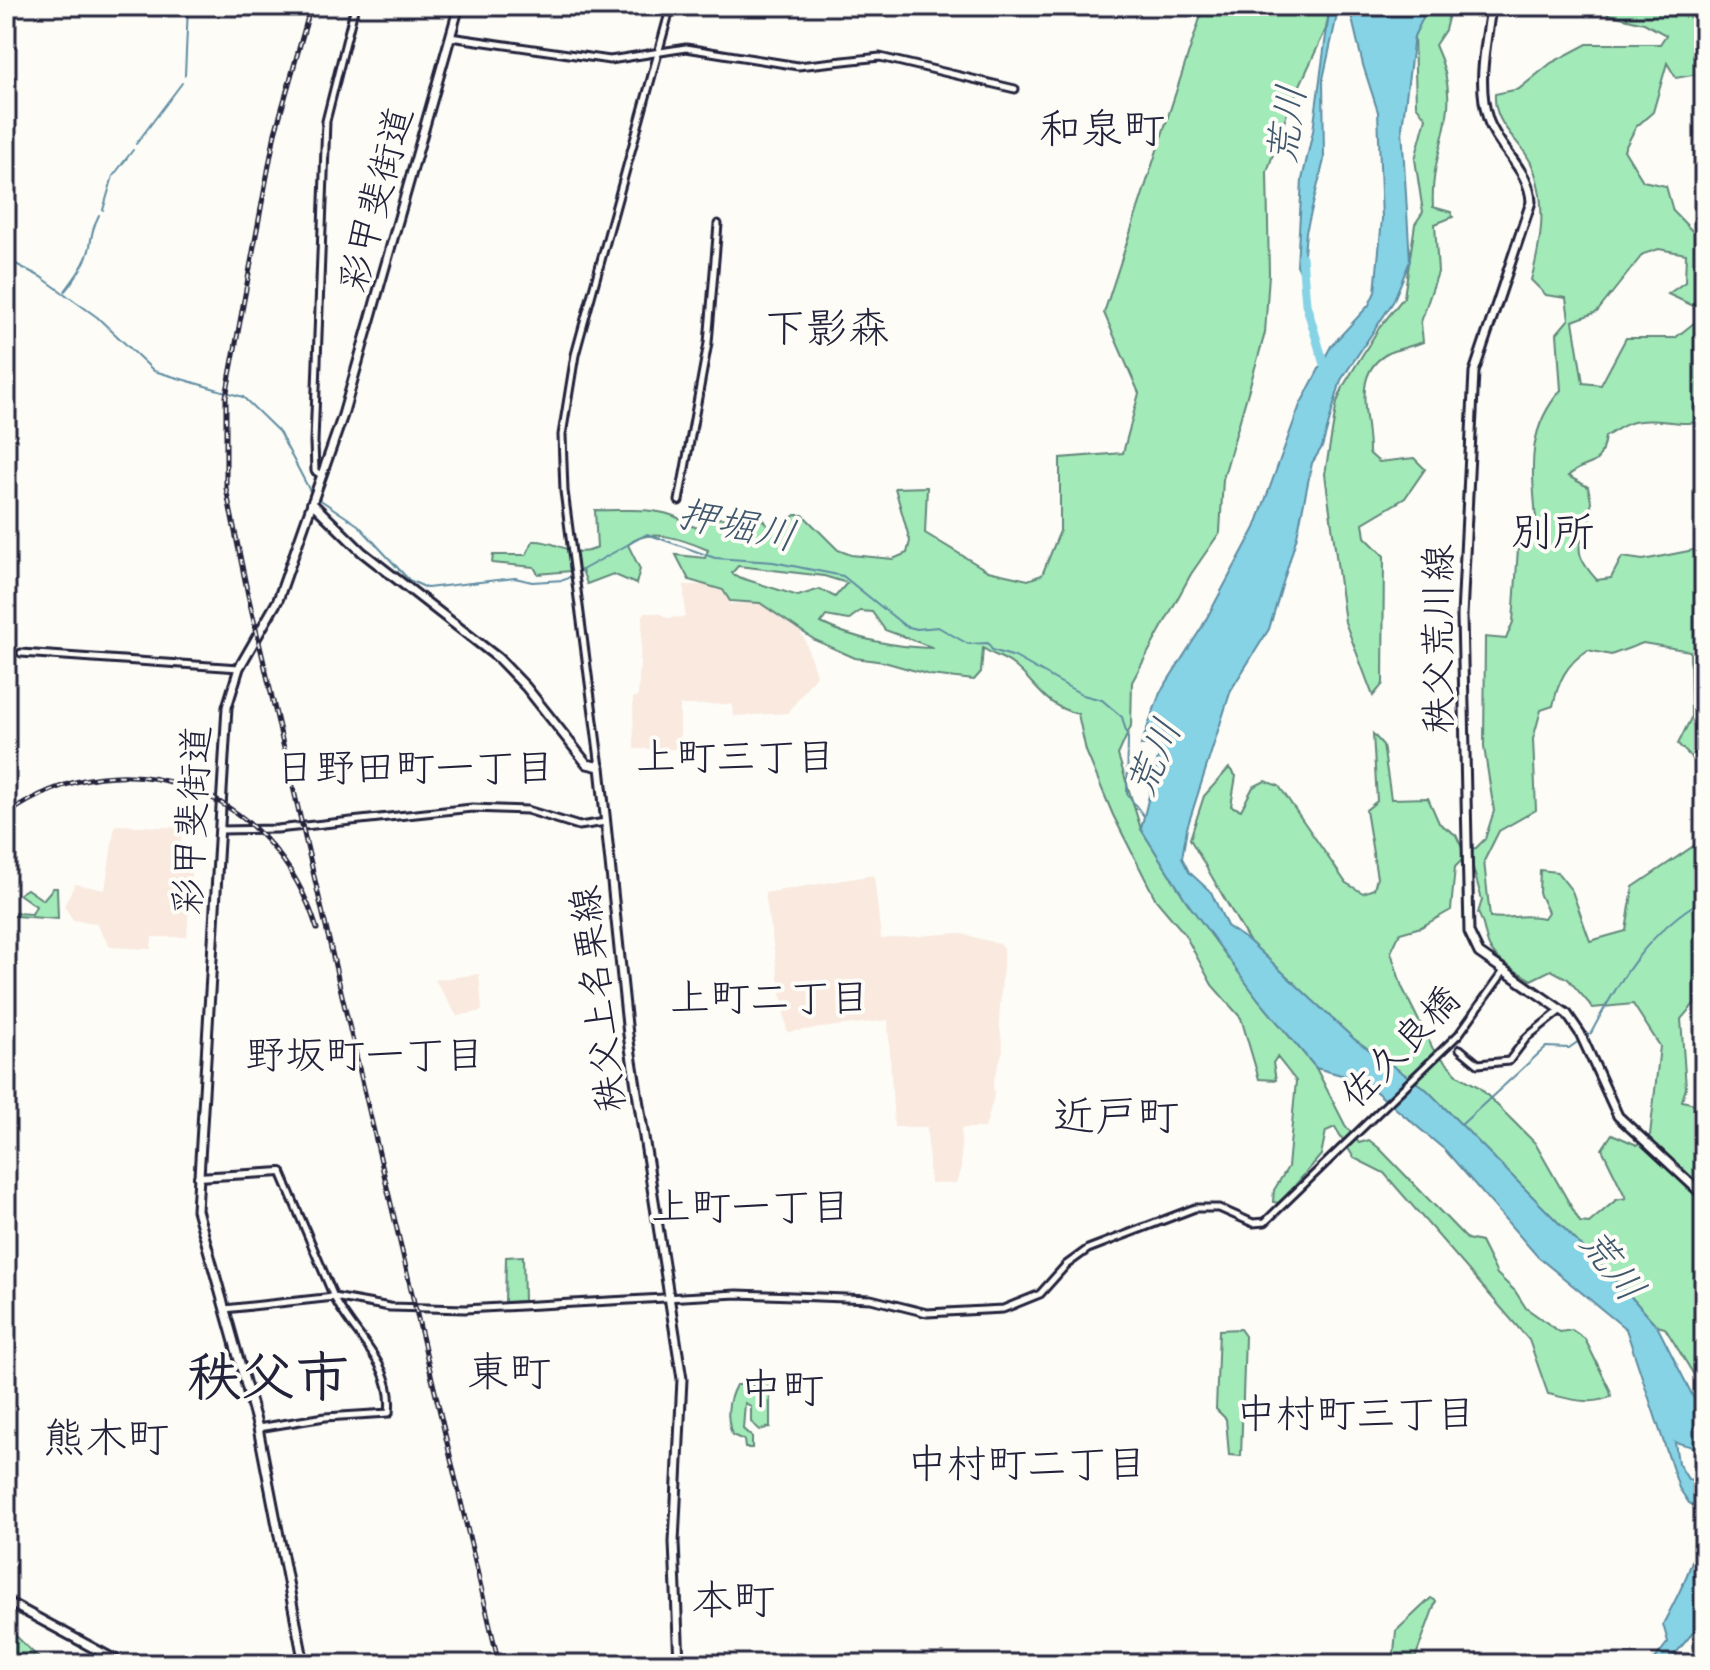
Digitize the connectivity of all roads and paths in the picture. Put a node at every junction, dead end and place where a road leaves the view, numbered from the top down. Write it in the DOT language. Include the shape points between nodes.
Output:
graph roads {
  1 [pos="355,6"];
  2 [pos="459,6"];
  3 [pos="671,6"];
  4 [pos="1491,6"];
  5 [pos="450,37"];
  6 [pos="658,52"];
  7 [pos="1015,89"];
  8 [pos="718,224"];
  9 [pos="320,479"];
  10 [pos="313,500"];
  11 [pos="679,501"];
  12 [pos="21,653"];
  13 [pos="239,668"];
  14 [pos="600,767"];
  15 [pos="606,822"];
  16 [pos="219,830"];
  17 [pos="1504,971"];
  18 [pos="1561,1010"];
  19 [pos="1460,1049"];
  20 [pos="281,1172"];
  21 [pos="198,1177"];
  22 [pos="1704,1196"];
  23 [pos="334,1297"];
  24 [pos="670,1297"];
  25 [pos="224,1309"];
  26 [pos="258,1428"];
  27 [pos="6,1601"];
  28 [pos="123,1664"];
  29 [pos="304,1664"];
  30 [pos="679,1664"];
  1 -- 9 [label="street" via="326,121 314,442"];
  2 -- 5 [label="main road, 彩甲斐街道"];
  3 -- 6 [label="street"];
  4 -- 17 [label="main road, 秩父荒川線" via="1483,64 1488,118 1525,177 1531,202 1475,360 1462,616 1469,932 1479,953"];
  5 -- 6 [label="street" via="610,60"];
  5 -- 9 [label="main road, 彩甲斐街道" via="379,298"];
  6 -- 7 [label="street" via="686,48 798,66 880,57"];
  6 -- 14 [label="street" via="565,406 564,491"];
  8 -- 11 [label="street" via="708,343"];
  9 -- 10 [label="main road, 彩甲斐街道"];
  10 -- 13 [label="main road, 彩甲斐街道" via="278,600"];
  10 -- 14 [label="main road" via="362,552 498,658 587,764"];
  12 -- 13 [label="street"];
  13 -- 16 [label="main road, 彩甲斐街道" via="227,707"];
  14 -- 15 [label="main road, 秩父上名栗線"];
  15 -- 16 [label="street" via="579,826 527,810 472,808 277,829"];
  15 -- 24 [label="main road, 秩父上名栗線" via="628,1035"];
  16 -- 21 [label="main road, 彩甲斐街道"];
  17 -- 18 [label="main road, 秩父荒川線"];
  17 -- 24 [label="street, 佐久良橋" via="1459,1034 1265,1222 1253,1223 1219,1208 1195,1208 1088,1249 1040,1294 1003,1309 927,1313 842,1297"];
  18 -- 19 [label="street" via="1527,1037 1509,1061 1478,1064"];
  18 -- 22 [label="main road, 秩父荒川線" via="1580,1033 1618,1116"];
  20 -- 21 [label="main road"];
  20 -- 23 [label="street"];
  21 -- 25 [label="main road, 彩甲斐街道" via="197,1210"];
  23 -- 24 [label="street" via="383,1307 465,1309"];
  23 -- 25 [label="street"];
  23 -- 26 [label="street" via="377,1357 391,1397 389,1413"];
  24 -- 30 [label="main road, 秩父上名栗線" via="682,1379 674,1532"];
  25 -- 26 [label="main road, 彩甲斐街道"];
  26 -- 29 [label="main road, 彩甲斐街道"];
  27 -- 28 [label="main road"];
}
